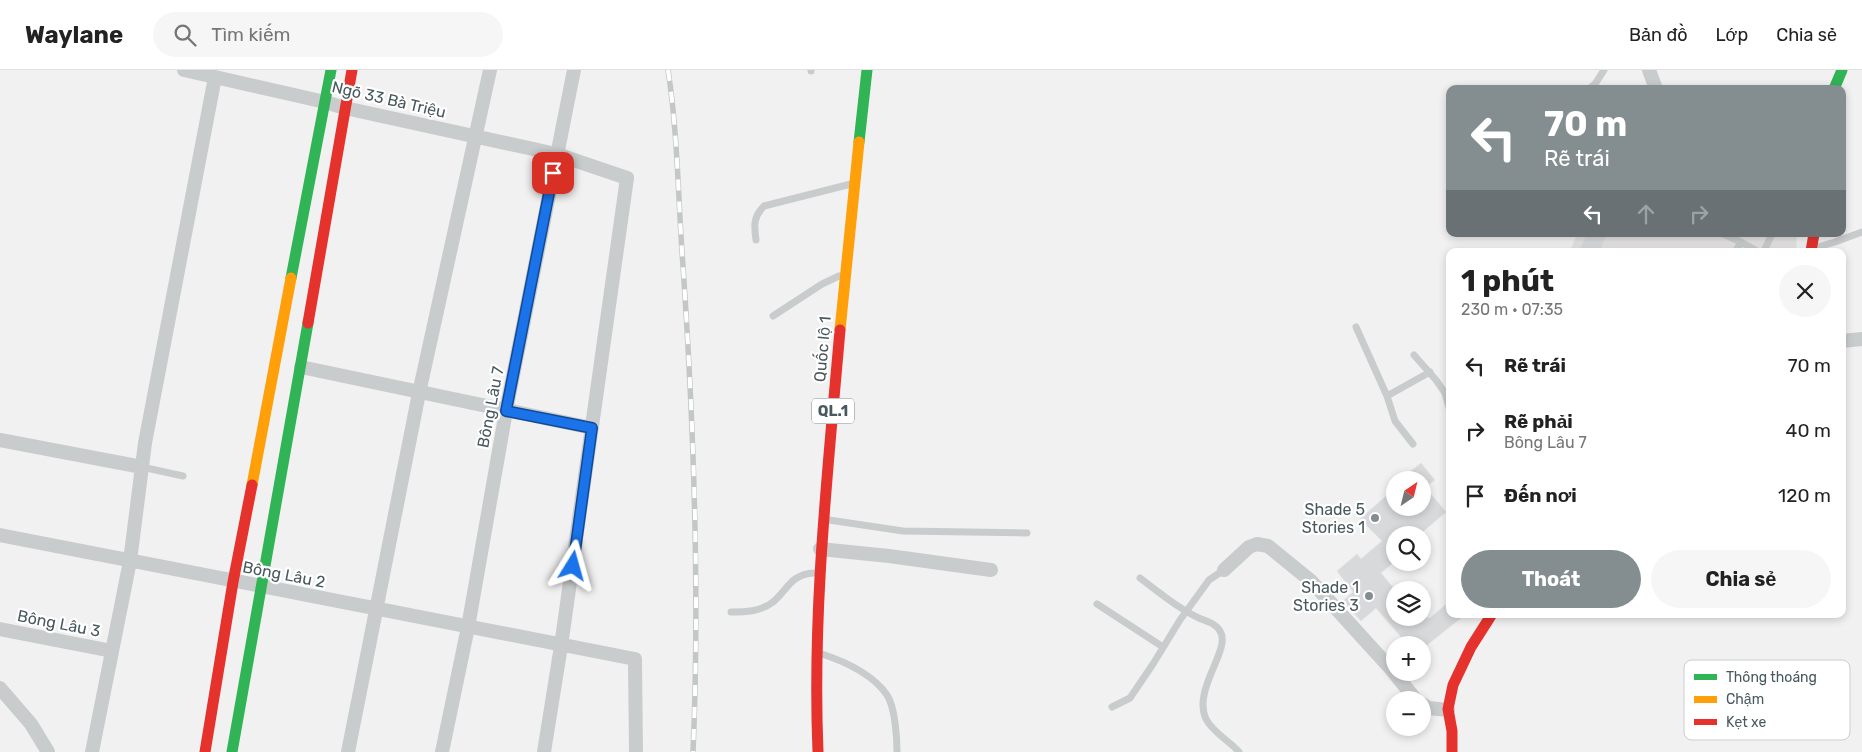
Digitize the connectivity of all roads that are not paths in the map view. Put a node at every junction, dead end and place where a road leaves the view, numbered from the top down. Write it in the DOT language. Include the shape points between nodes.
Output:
graph roads {
  1 [pos="184,70"];
  2 [pos="331,70"];
  3 [pos="352,70"];
  4 [pos="490,70"];
  5 [pos="574,70"];
  6 [pos="867,70"];
  7 [pos="1604,70"];
  8 [pos="1649,70"];
  9 [pos="1842,70"];
  10 [pos="215,77"];
  11 [pos="1594,85"];
  12 [pos="1655,85"];
  13 [pos="1836,85"];
  14 [pos="325,102"];
  15 [pos="346,108"];
  16 [pos="475,137"];
  17 [pos="556,154"];
  18 [pos="855,182"];
  19 [pos="1862,232"];
  20 [pos="1730,237"];
  21 [pos="756,240"];
  22 [pos="1742,242"];
  23 [pos="1738,248"];
  24 [pos="1752,248"];
  25 [pos="1817,248"];
  26 [pos="845,274"];
  27 [pos="773,316"];
  28 [pos="1356,327"];
  29 [pos="1862,339"];
  30 [pos="1846,341"];
  31 [pos="1414,355"];
  32 [pos="300,367"];
  33 [pos="1430,372"];
  34 [pos="419,393"];
  35 [pos="1387,396"];
  36 [pos="1446,396"];
  37 [pos="506,411"];
  38 [pos="592,428"];
  39 [pos="0,440"];
  40 [pos="1413,444"];
  41 [pos="142,466"];
  42 [pos="183,476"];
  43 [pos="823,519"];
  44 [pos="1027,533"];
  45 [pos="0,535"];
  46 [pos="820,549"];
  47 [pos="130,561"];
  48 [pos="991,570"];
  49 [pos="1224,570"];
  50 [pos="819,572"];
  51 [pos="1140,578"];
  52 [pos="233,582"];
  53 [pos="259,586"];
  54 [pos="1097,604"];
  55 [pos="376,610"];
  56 [pos="730,612"];
  57 [pos="1186,612"];
  58 [pos="1489,618"];
  59 [pos="468,627"];
  60 [pos="0,629"];
  61 [pos="562,646"];
  62 [pos="1164,647"];
  63 [pos="112,651"];
  64 [pos="817,652"];
  65 [pos="0,688"];
  66 [pos="1409,691"];
  67 [pos="1112,707"];
  68 [pos="1431,708"];
  69 [pos="1448,710"];
  70 [pos="48,752"];
  71 [pos="92,752"];
  72 [pos="206,752"];
  73 [pos="232,752"];
  74 [pos="348,752"];
  75 [pos="442,752"];
  76 [pos="544,752"];
  77 [pos="636,752"];
  78 [pos="818,752"];
  79 [pos="897,752"];
  80 [pos="1239,752"];
  81 [pos="1452,752"];
  1 -- 10 [label="street, Ngõ 33 Bà Triệu"];
  2 -- 14 [label="main road"];
  3 -- 15 [label="main road"];
  4 -- 16 [label="street"];
  5 -- 17 [label="street, Bông Lâu 7"];
  6 -- 18 [label="main road, Quốc lộ 1 / QL.1"];
  7 -- 11 [label="lane"];
  8 -- 12 [label="street"];
  9 -- 13 [label="main road"];
  10 -- 14 [label="street, Ngõ 33 Bà Triệu"];
  10 -- 41 [label="street"];
  14 -- 15 [label="street, Ngõ 33 Bà Triệu"];
  14 -- 52 [label="main road"];
  15 -- 16 [label="street, Ngõ 33 Bà Triệu"];
  15 -- 32 [label="main road"];
  16 -- 17 [label="street, Ngõ 33 Bà Triệu"];
  16 -- 34 [label="street"];
  17 -- 37 [label="street, Bông Lâu 7"];
  17 -- 38 [label="street, Ngõ 33 Bà Triệu" via="627,178"];
  18 -- 21 [label="lane" via="764,206 754,224"];
  18 -- 26 [label="main road, Quốc lộ 1 / QL.1"];
  19 -- 25 [label="lane"];
  20 -- 22 [label="lane"];
  22 -- 23 [label="lane"];
  22 -- 24 [label="lane"];
  26 -- 27 [label="lane" via="822,284"];
  26 -- 43 [label="main road, Quốc lộ 1 / QL.1"];
  28 -- 35 [label="lane"];
  29 -- 30 [label="street"];
  31 -- 33 [label="lane"];
  32 -- 34 [label="street"];
  32 -- 53 [label="main road"];
  33 -- 35 [label="lane"];
  33 -- 36 [label="lane"];
  34 -- 37 [label="street"];
  34 -- 55 [label="street"];
  35 -- 40 [label="lane" via="1396,421"];
  37 -- 38 [label="street"];
  37 -- 59 [label="street, Bông Lâu 7"];
  38 -- 61 [label="street"];
  39 -- 41 [label="street"];
  41 -- 42 [label="lane"];
  41 -- 47 [label="street"];
  43 -- 44 [label="lane" via="903,531"];
  43 -- 46 [label="main road, Quốc lộ 1 / QL.1"];
  45 -- 47 [label="street, Bông Lâu 2"];
  46 -- 48 [label="street"];
  46 -- 50 [label="main road, Quốc lộ 1 / QL.1"];
  47 -- 52 [label="street, Bông Lâu 2"];
  47 -- 63 [label="street"];
  49 -- 57 [label="lane" via="1208,580"];
  49 -- 66 [label="street" via="1248,547 1257,544 1268,546 1311,581"];
  50 -- 56 [label="lane" via="798,576 771,603 760,608"];
  50 -- 64 [label="main road, Quốc lộ 1 / QL.1"];
  51 -- 57 [label="lane"];
  52 -- 53 [label="street, Bông Lâu 2"];
  52 -- 72 [label="main road"];
  53 -- 55 [label="street, Bông Lâu 2"];
  53 -- 73 [label="main road"];
  54 -- 62 [label="lane"];
  55 -- 59 [label="street, Bông Lâu 2"];
  55 -- 74 [label="street"];
  57 -- 62 [label="lane"];
  57 -- 80 [label="lane" via="1215,625 1222,633 1224,644 1204,691 1206,718 1211,727"];
  58 -- 69 [label="main road" via="1456,676"];
  59 -- 61 [label="street, Bông Lâu 2"];
  59 -- 75 [label="street, Bông Lâu 7"];
  60 -- 63 [label="street, Bông Lâu 3"];
  61 -- 76 [label="street"];
  61 -- 77 [label="street, Bông Lâu 2" via="635,659"];
  62 -- 67 [label="lane" via="1130,698"];
  63 -- 71 [label="street"];
  64 -- 78 [label="main road, Quốc lộ 1 / QL.1"];
  64 -- 79 [label="lane" via="841,660 877,683 888,697"];
  65 -- 70 [label="street" via="31,724"];
  68 -- 69 [label="street"];
  69 -- 81 [label="main road"];
}
